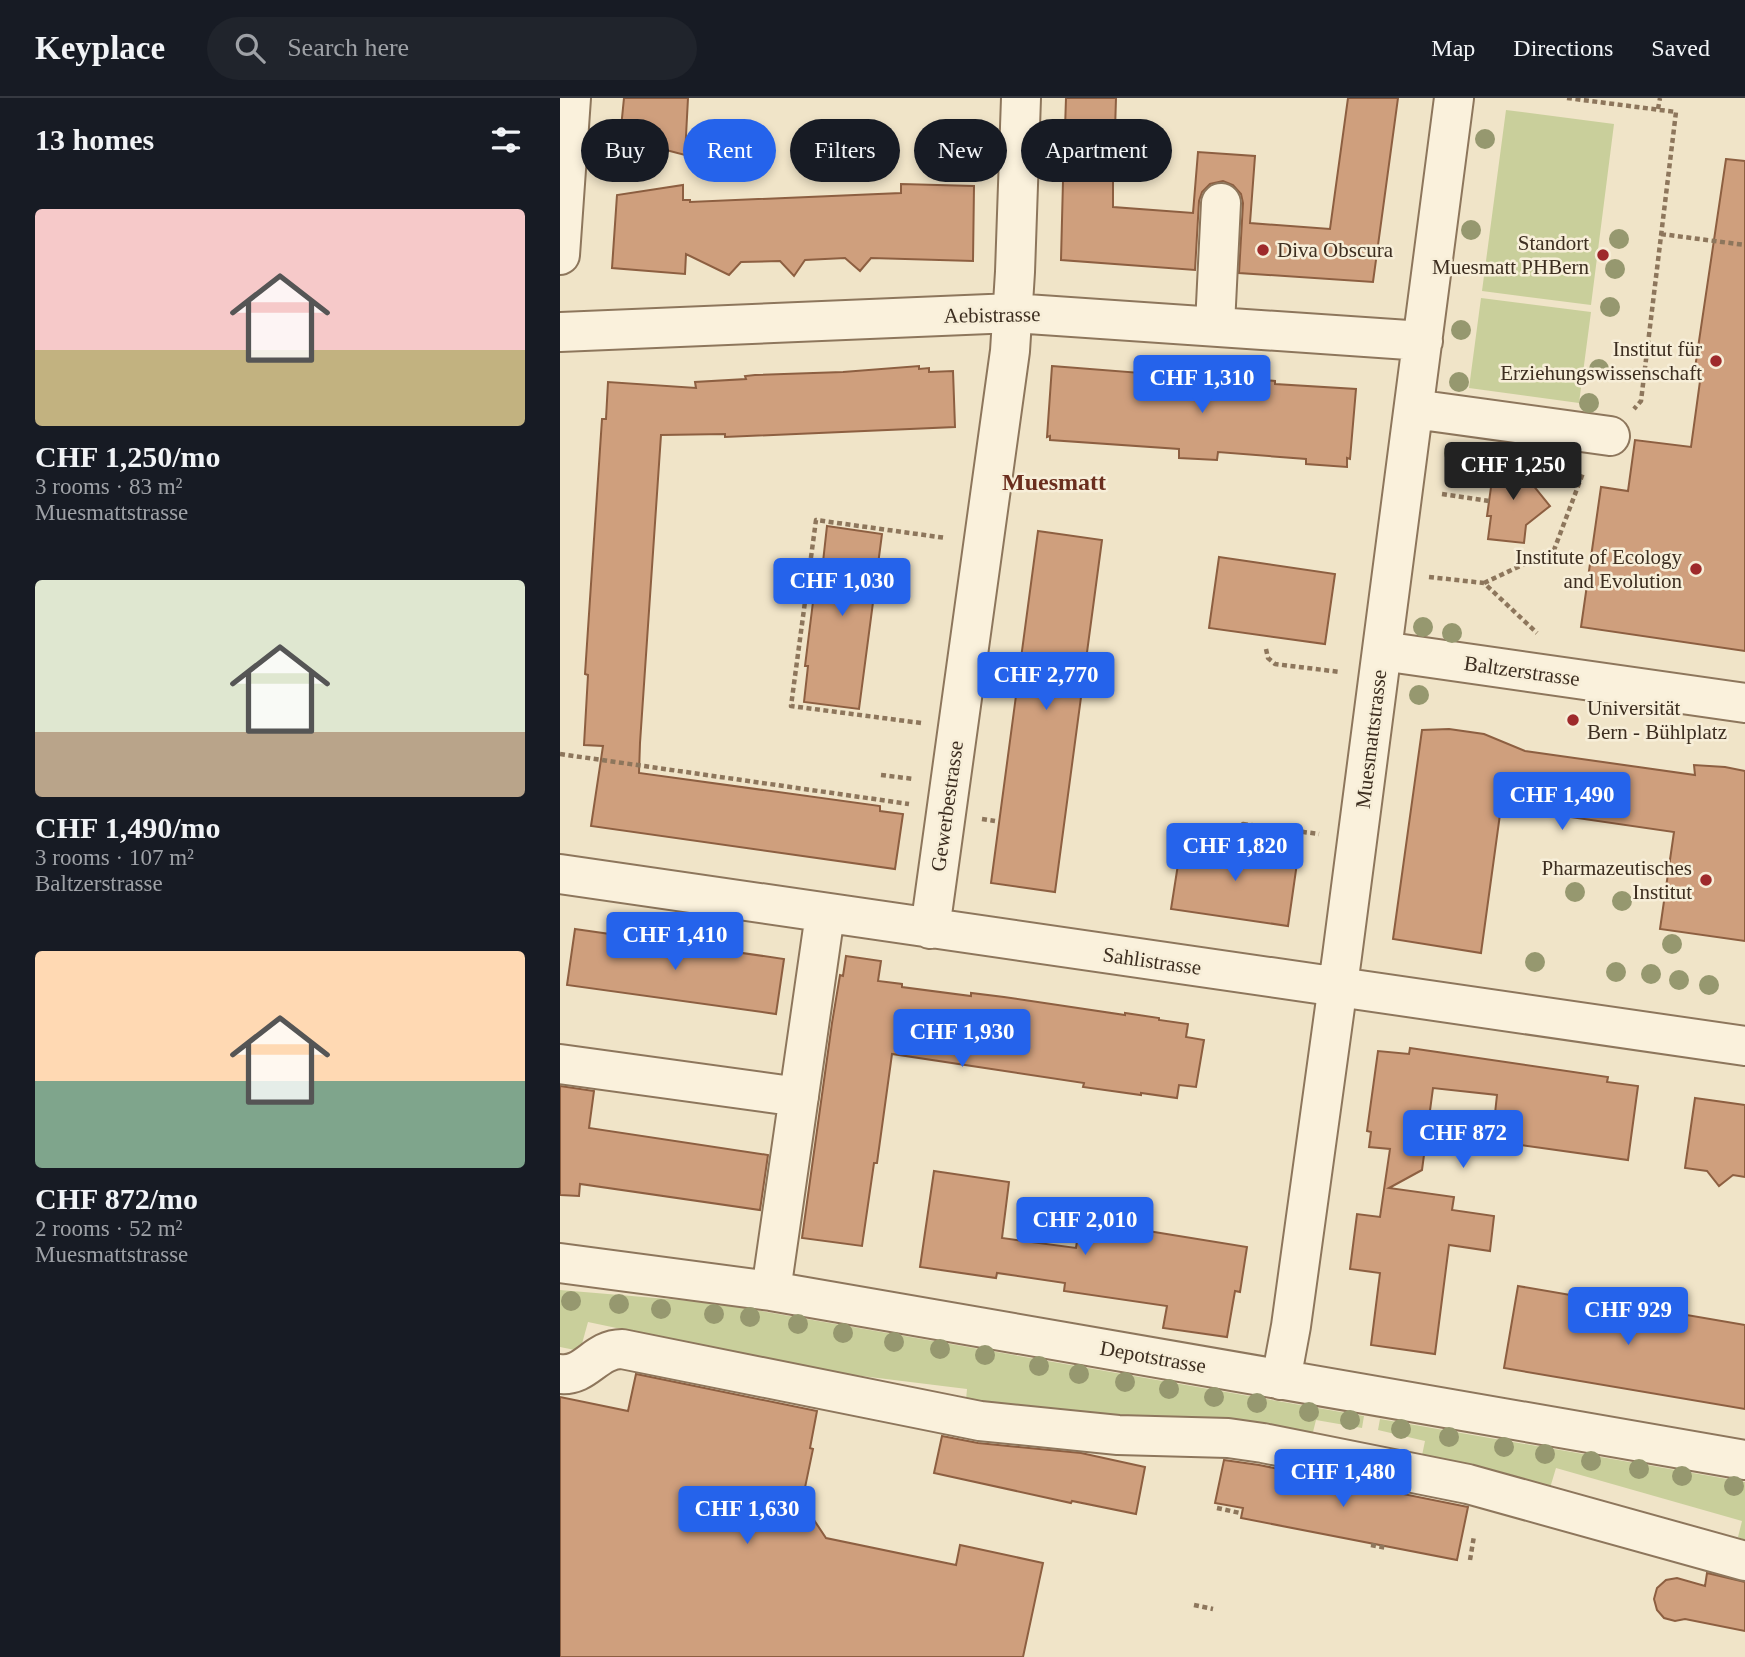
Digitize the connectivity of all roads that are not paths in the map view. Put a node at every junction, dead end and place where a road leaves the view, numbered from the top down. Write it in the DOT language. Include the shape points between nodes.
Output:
graph roads {
  1 [pos="571,98"];
  2 [pos="1021,98"];
  3 [pos="1454,98"];
  4 [pos="1221,203"];
  5 [pos="560,255"];
  6 [pos="1013,313"];
  7 [pos="1215,326"];
  8 [pos="560,332"];
  9 [pos="1423,341"];
  10 [pos="1414,410"];
  11 [pos="1601,435"];
  12 [pos="1382,651"];
  13 [pos="1745,704"];
  14 [pos="560,874"];
  15 [pos="825,914"];
  16 [pos="930,929"];
  17 [pos="1338,987"];
  18 [pos="1745,1046"];
  19 [pos="560,1064"];
  20 [pos="799,1097"];
  21 [pos="560,1263"];
  22 [pos="771,1291"];
  23 [pos="560,1374"];
  24 [pos="1281,1380"];
  25 [pos="1745,1460"];
  26 [pos="1745,1562"];
  1 -- 5 [label="street"];
  2 -- 6 [label="street, Gewerbestrasse"];
  3 -- 9 [label="street, Muesmattstrasse"];
  4 -- 7 [label="street"];
  6 -- 7 [label="street, Aebistrasse"];
  6 -- 8 [label="street, Aebistrasse"];
  6 -- 16 [label="street, Gewerbestrasse"];
  7 -- 9 [label="street, Aebistrasse"];
  9 -- 10 [label="street, Muesmattstrasse"];
  10 -- 11 [label="street"];
  10 -- 12 [label="street, Muesmattstrasse"];
  12 -- 13 [label="street, Baltzerstrasse"];
  12 -- 17 [label="street, Muesmattstrasse"];
  14 -- 15 [label="street, Sahlistrasse"];
  15 -- 16 [label="street, Sahlistrasse"];
  15 -- 20 [label="street"];
  16 -- 17 [label="street, Sahlistrasse"];
  17 -- 18 [label="street, Sahlistrasse"];
  17 -- 24 [label="street, Muesmattstrasse"];
  19 -- 20 [label="street"];
  20 -- 22 [label="street"];
  21 -- 22 [label="street, Depotstrasse"];
  22 -- 24 [label="street, Depotstrasse"];
  23 -- 26 [label="street" via="578,1372 605,1352 622,1349 980,1421 1129,1436 1228,1437 1468,1484"];
  24 -- 25 [label="street, Depotstrasse"];
}
